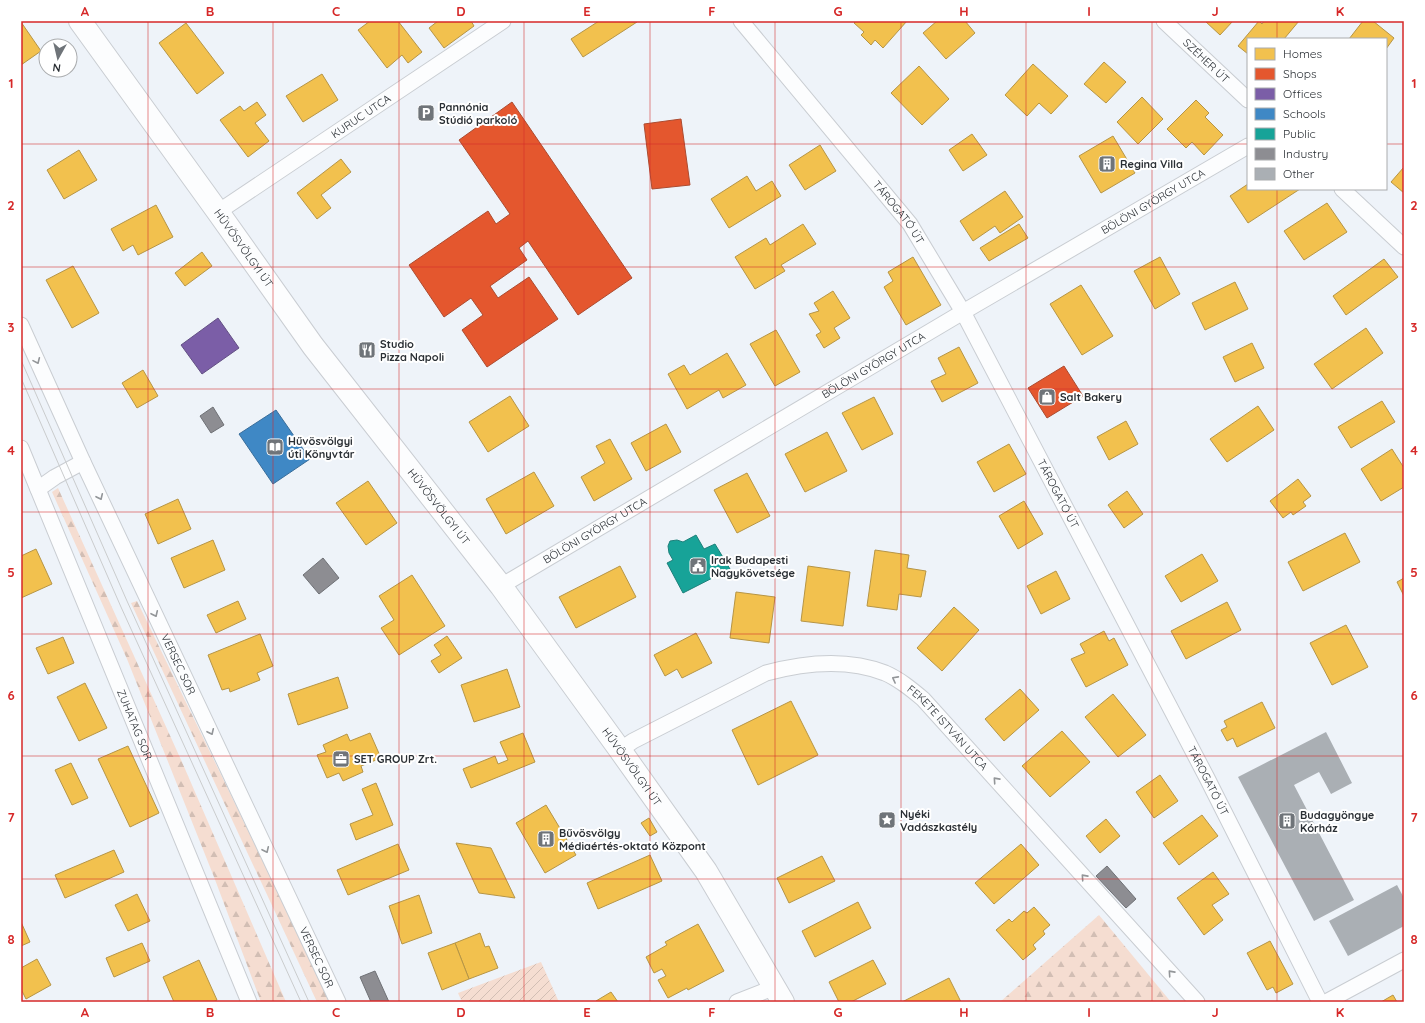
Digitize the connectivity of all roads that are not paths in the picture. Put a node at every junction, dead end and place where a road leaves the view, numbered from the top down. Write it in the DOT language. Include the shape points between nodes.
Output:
graph roads {
  1 [pos="80,21"];
  2 [pos="503,21"];
  3 [pos="741,21"];
  4 [pos="1164,21"];
  5 [pos="1247,99"];
  6 [pos="1247,147"];
  7 [pos="1343,190"];
  8 [pos="218,212"];
  9 [pos="1404,247"];
  10 [pos="964,312"];
  11 [pos="21,325"];
  12 [pos="21,448"];
  13 [pos="83,462"];
  14 [pos="38,489"];
  15 [pos="501,586"];
  16 [pos="620,750"];
  17 [pos="1404,960"];
  18 [pos="779,994"];
  19 [pos="249,1002"];
  20 [pos="338,1002"];
  21 [pos="737,1002"];
  22 [pos="1197,1002"];
  23 [pos="1320,1002"];
  24 [pos="1326,1002"];
  1 -- 8 [label="main road, HŰVÖSVÖLGYI ÚT"];
  2 -- 8 [label="street, KURUC UTCA"];
  3 -- 10 [label="street, TÁROGATÓ ÚT" via="910,224"];
  4 -- 5 [label="street, SZÉHER ÚT"];
  6 -- 10 [label="street, BÖLÖNI GYÖRGY UTCA"];
  7 -- 9 [label="street"];
  8 -- 15 [label="main road, HŰVÖSVÖLGYI ÚT" via="313,346"];
  10 -- 15 [label="street, BÖLÖNI GYÖRGY UTCA"];
  10 -- 23 [label="street, TÁROGATÓ ÚT" via="1207,778"];
  11 -- 13 [label="street, VERSEC SOR, one-way"];
  12 -- 14 [label="street, ZUHATAG SOR"];
  13 -- 14 [label="street"];
  13 -- 20 [label="street, VERSEC SOR, one-way"];
  14 -- 19 [label="street, ZUHATAG SOR"];
  15 -- 16 [label="main road, HŰVÖSVÖLGYI ÚT"];
  16 -- 18 [label="main road, HŰVÖSVÖLGYI ÚT" via="706,872"];
  22 -- 16 [label="street, FEKETE ISTVÁN UTCA, one-way" via="923,699 884,673 849,665 814,664 787,667 766,673"];
  17 -- 24 [label="street"];
  18 -- 21 [label="street"];
}
